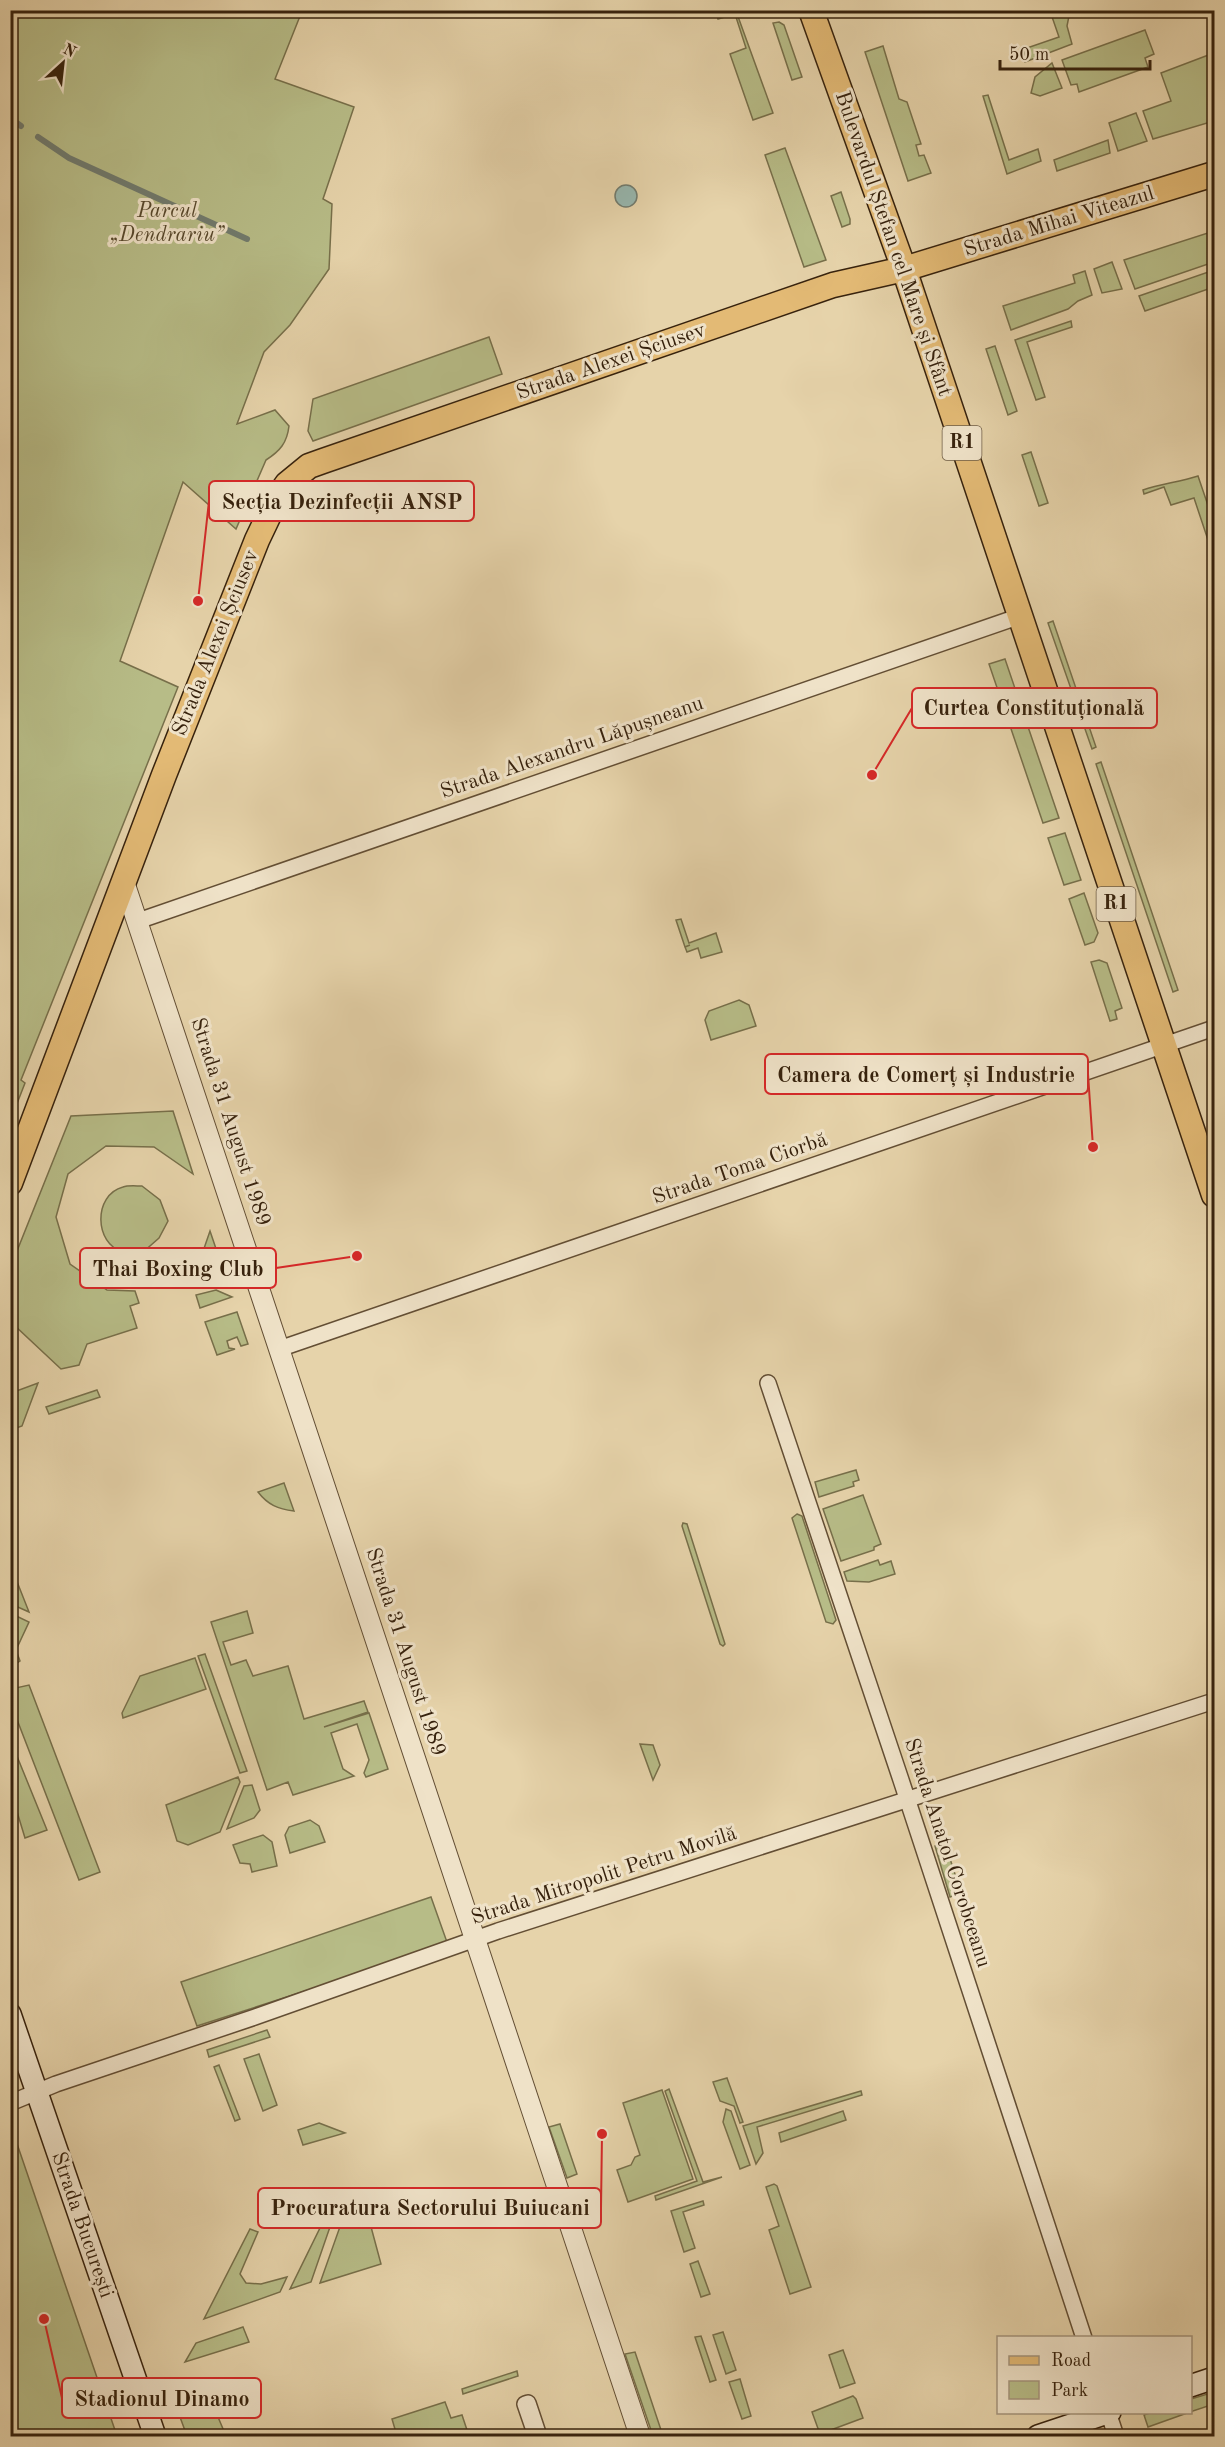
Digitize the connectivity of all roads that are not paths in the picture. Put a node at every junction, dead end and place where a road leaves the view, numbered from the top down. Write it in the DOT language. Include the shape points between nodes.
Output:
graph roads {
  1 [pos="811,10"];
  2 [pos="1215,174"];
  3 [pos="904,269"];
  4 [pos="1020,616"];
  5 [pos="124,882"];
  6 [pos="138,921"];
  7 [pos="1215,1028"];
  8 [pos="1163,1045"];
  9 [pos="10,1183"];
  10 [pos="1215,1195"];
  11 [pos="279,1349"];
  12 [pos="768,1383"];
  13 [pos="1215,1701"];
  14 [pos="907,1799"];
  15 [pos="476,1939"];
  16 [pos="10,2014"];
  17 [pos="38,2094"];
  18 [pos="10,2103"];
  19 [pos="1083,2336"];
  20 [pos="1215,2378"];
  21 [pos="1192,2386"];
  22 [pos="1106,2414"];
  23 [pos="1109,2414"];
  24 [pos="155,2436"];
  25 [pos="640,2436"];
  26 [pos="1038,2436"];
  27 [pos="1116,2436"];
  1 -- 3 [label="main road, Bulevardul Ștefan cel Mare și Sfânt / R1"];
  2 -- 3 [label="main road, Strada Mihai Viteazul"];
  3 -- 4 [label="main road, Bulevardul Ștefan cel Mare și Sfânt / R1"];
  3 -- 5 [label="main road, Strada Alexei Șciusev" via="833,285 297,473 277,498 257,540"];
  4 -- 6 [label="street, Strada Alexandru Lăpușneanu"];
  4 -- 8 [label="main road, Bulevardul Ștefan cel Mare și Sfânt / R1"];
  5 -- 6 [label="street, Strada 31 August 1989"];
  5 -- 9 [label="main road, Strada Alexei Șciusev"];
  6 -- 11 [label="street, Strada 31 August 1989"];
  7 -- 8 [label="street, Strada Toma Ciorbă"];
  8 -- 10 [label="main road, Bulevardul Ștefan cel Mare și Sfânt / R1"];
  8 -- 11 [label="street, Strada Toma Ciorbă"];
  11 -- 15 [label="street, Strada 31 August 1989"];
  12 -- 14 [label="street, Strada Anatol Corobceanu"];
  13 -- 14 [label="street, Strada Mitropolit Petru Movilă"];
  14 -- 15 [label="street, Strada Mitropolit Petru Movilă"];
  14 -- 19 [label="street, Strada Anatol Corobceanu"];
  15 -- 17 [label="street, Strada Mitropolit Petru Movilă" via="56,2084"];
  15 -- 25 [label="street, Strada 31 August 1989"];
  16 -- 17 [label="main road, Strada București"];
  17 -- 18 [label="street, Strada Mitropolit Petru Movilă"];
  17 -- 24 [label="main road, Strada București"];
  20 -- 21 [label="main road"];
  22 -- 26 [label="main road"];
  23 -- 27 [label="street"];
}
